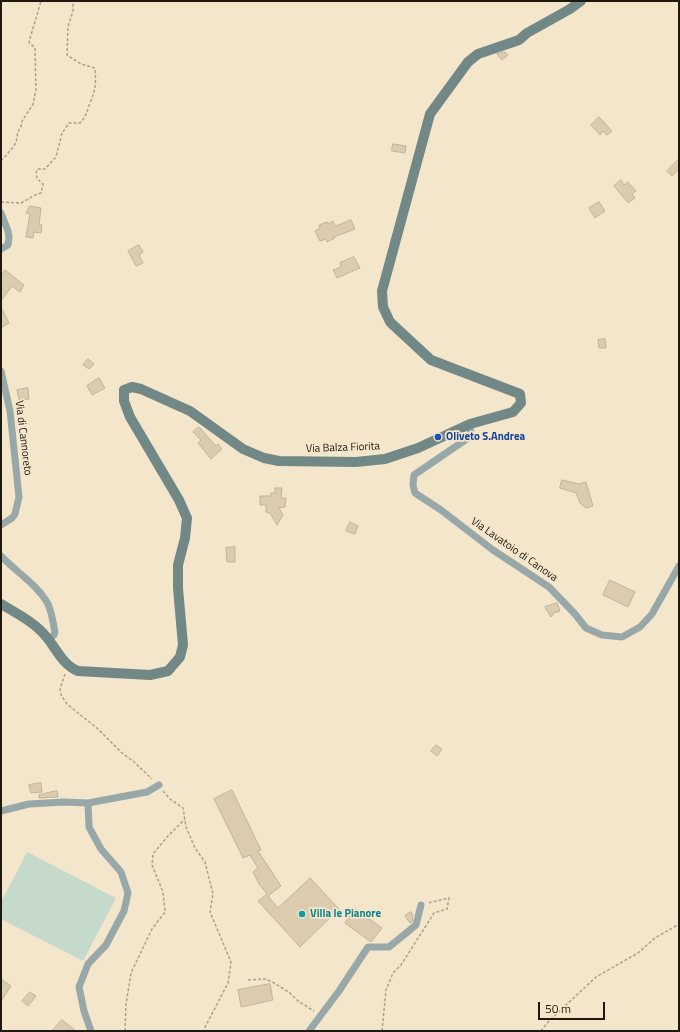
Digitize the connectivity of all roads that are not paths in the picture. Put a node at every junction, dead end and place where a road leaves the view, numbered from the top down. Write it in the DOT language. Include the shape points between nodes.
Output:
graph roads {
  1 [pos="581,1"];
  2 [pos="1,213"];
  3 [pos="1,249"];
  4 [pos="1,370"];
  5 [pos="470,424"];
  6 [pos="1,525"];
  7 [pos="1,556"];
  8 [pos="679,566"];
  9 [pos="1,604"];
  10 [pos="49,639"];
  11 [pos="159,785"];
  12 [pos="88,803"];
  13 [pos="1,811"];
  14 [pos="421,905"];
  15 [pos="91,1031"];
  16 [pos="309,1031"];
  1 -- 5 [label="street, Via Balza Fiorita" via="519,40 478,54 468,62 430,114 390,259 382,291 383,307 390,322 431,360 520,394 521,403 513,412"];
  2 -- 3 [label="street" via="9,237 8,245"];
  4 -- 6 [label="street, Via di Cannoreto" via="10,411 19,497 15,514"];
  5 -- 8 [label="street, Via Lavatoio di Canova" via="471,436 414,475 413,485 416,493 549,588 586,628 602,635 622,637 640,627 652,614"];
  5 -- 10 [label="street, Via Balza Fiorita" via="418,448 385,458 356,462 280,461 264,458 243,449 190,412 142,389 124,390 124,401 130,417 187,518 178,565 183,645 180,657 168,670 150,675 78,671 55,650"];
  7 -- 10 [label="street" via="38,590 46,601 55,632"];
  9 -- 10 [label="street, Via Balza Fiorita" via="33,624"];
  11 -- 12 [label="street" via="146,792"];
  12 -- 13 [label="street" via="29,804"];
  12 -- 15 [label="street" via="90,827 101,849 121,872 128,892 124,911 106,944 88,964 79,987"];
  14 -- 16 [label="street" via="416,925 389,947 368,947 340,991"];
}
